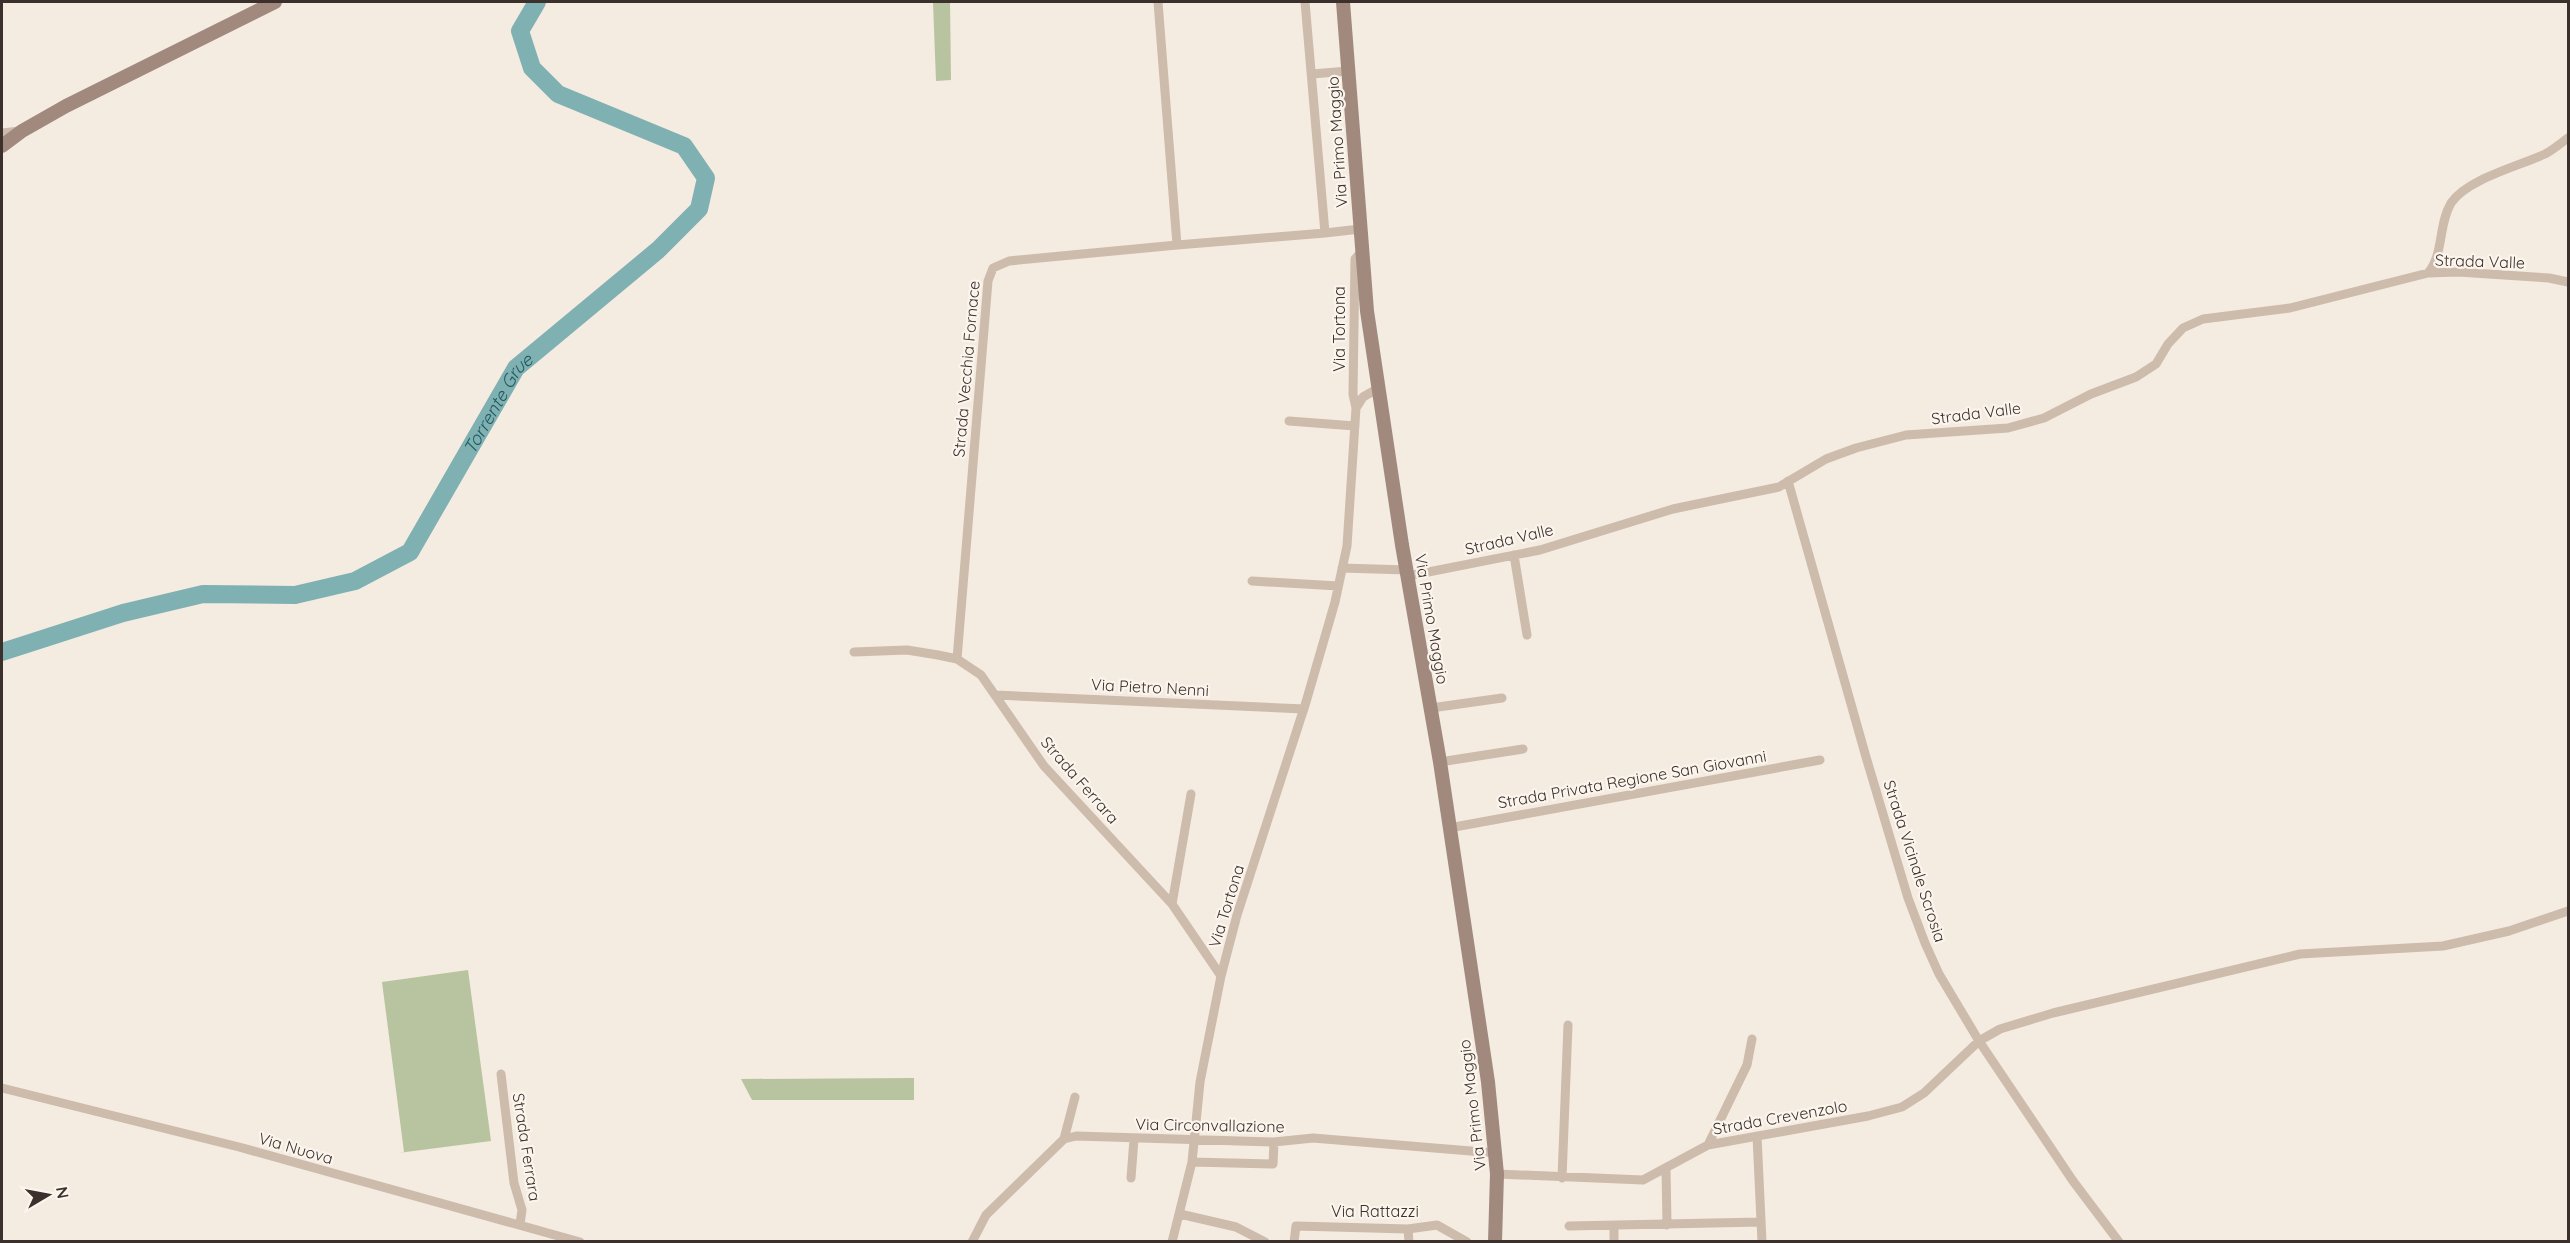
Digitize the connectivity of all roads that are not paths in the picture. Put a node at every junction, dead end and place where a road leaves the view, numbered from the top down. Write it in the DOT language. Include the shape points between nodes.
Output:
graph roads {
  1 [pos="275,2"];
  2 [pos="1158,2"];
  3 [pos="1305,2"];
  4 [pos="1343,2"];
  5 [pos="1348,71"];
  6 [pos="1312,74"];
  7 [pos="22,131"];
  8 [pos="2,133"];
  9 [pos="2568,138"];
  10 [pos="2,146"];
  11 [pos="1360,229"];
  12 [pos="1325,233"];
  13 [pos="1177,244"];
  14 [pos="1362,251"];
  15 [pos="2428,273"];
  16 [pos="2568,282"];
  17 [pos="1377,388"];
  18 [pos="1356,408"];
  19 [pos="1289,422"];
  20 [pos="1355,426"];
  21 [pos="1788,481"];
  22 [pos="1514,555"];
  23 [pos="1342,568"];
  24 [pos="1407,573"];
  25 [pos="1252,580"];
  26 [pos="1338,586"];
  27 [pos="1527,635"];
  28 [pos="854,652"];
  29 [pos="957,659"];
  30 [pos="995,695"];
  31 [pos="1502,698"];
  32 [pos="1431,708"];
  33 [pos="1304,709"];
  34 [pos="1523,748"];
  35 [pos="1820,760"];
  36 [pos="1440,762"];
  37 [pos="1191,794"];
  38 [pos="1449,828"];
  39 [pos="1172,904"];
  40 [pos="2568,911"];
  41 [pos="1221,976"];
  42 [pos="1568,1025"];
  43 [pos="1752,1039"];
  44 [pos="1979,1041"];
  45 [pos="501,1074"];
  46 [pos="2,1088"];
  47 [pos="1075,1097"];
  48 [pos="1757,1136"];
  49 [pos="1064,1139"];
  50 [pos="1134,1139"];
  51 [pos="1193,1140"];
  52 [pos="1274,1143"];
  53 [pos="1708,1145"];
  54 [pos="1495,1153"];
  55 [pos="1192,1162"];
  56 [pos="1666,1169"];
  57 [pos="1497,1174"];
  58 [pos="1131,1178"];
  59 [pos="1562,1178"];
  60 [pos="1180,1215"];
  61 [pos="1761,1222"];
  62 [pos="520,1224"];
  63 [pos="1667,1225"];
  64 [pos="1569,1226"];
  65 [pos="1614,1226"];
  66 [pos="1408,1229"];
  67 [pos="580,1242"];
  68 [pos="972,1242"];
  69 [pos="1172,1242"];
  70 [pos="1265,1242"];
  71 [pos="1294,1242"];
  72 [pos="1409,1242"];
  73 [pos="1467,1242"];
  74 [pos="1495,1242"];
  75 [pos="1614,1242"];
  76 [pos="1762,1242"];
  77 [pos="2119,1242"];
  1 -- 7 [label="main road"];
  2 -- 13 [label="street"];
  3 -- 6 [label="street"];
  4 -- 5 [label="main road, Via Primo Maggio"];
  5 -- 6 [label="street"];
  5 -- 11 [label="main road, Via Primo Maggio"];
  6 -- 12 [label="street"];
  7 -- 8 [label="street"];
  7 -- 10 [label="main road"];
  9 -- 15 [label="street" via="2548,152 2466,188 2451,203 2435,265"];
  11 -- 12 [label="street, Strada Vecchia Fornace"];
  11 -- 14 [label="main road, Via Primo Maggio"];
  12 -- 13 [label="street, Strada Vecchia Fornace"];
  13 -- 29 [label="street, Strada Vecchia Fornace" via="1009,261 993,268 988,281 976,411"];
  14 -- 17 [label="main road, Via Primo Maggio"];
  14 -- 18 [label="street, Via Tortona" via="1355,259 1353,287"];
  15 -- 16 [label="street, Strada Valle"];
  15 -- 21 [label="street, Strada Valle" via="2290,308 2203,319 2183,328 2156,364 2136,377 2044,418 2008,428 1906,435 1826,459"];
  17 -- 18 [label="street" via="1363,397"];
  17 -- 24 [label="main road, Via Primo Maggio"];
  18 -- 20 [label="street, Via Tortona"];
  19 -- 20 [label="street"];
  20 -- 23 [label="street, Via Tortona"];
  21 -- 22 [label="street, Strada Valle" via="1779,487 1673,509"];
  21 -- 44 [label="street, Strada Vicinale Scrosia" via="1908,898 1939,974"];
  22 -- 24 [label="street, Strada Valle"];
  22 -- 27 [label="street"];
  23 -- 24 [label="street, Strada Valle"];
  23 -- 26 [label="street, Via Tortona"];
  24 -- 32 [label="main road, Via Primo Maggio"];
  25 -- 26 [label="street"];
  26 -- 33 [label="street, Via Tortona"];
  28 -- 29 [label="street, Strada Ferrara" via="907,650"];
  29 -- 30 [label="street, Strada Ferrara" via="981,675"];
  30 -- 33 [label="street, Via Pietro Nenni"];
  30 -- 39 [label="street, Strada Ferrara" via="1044,766"];
  31 -- 32 [label="street"];
  32 -- 36 [label="main road, Via Primo Maggio"];
  33 -- 41 [label="street, Via Tortona"];
  34 -- 36 [label="street"];
  35 -- 38 [label="street, Strada Privata Regione San Giovanni"];
  36 -- 38 [label="main road, Via Primo Maggio"];
  37 -- 39 [label="street"];
  38 -- 54 [label="main road, Via Primo Maggio" via="1488,1082"];
  39 -- 41 [label="street, Strada Ferrara"];
  40 -- 44 [label="street, Strada Crevenzolo" via="2509,931 2443,945 2300,954 2052,1013 2000,1029"];
  41 -- 51 [label="street, Via Tortona"];
  42 -- 59 [label="street"];
  43 -- 53 [label="street" via="1747,1065"];
  44 -- 48 [label="street, Strada Crevenzolo" via="1924,1093 1902,1107"];
  44 -- 77 [label="street, Strada Vicinale Scrosia"];
  45 -- 62 [label="street, Strada Ferrara" via="514,1183 522,1210"];
  46 -- 62 [label="street, Via Nuova" via="239,1147"];
  47 -- 49 [label="street"];
  48 -- 53 [label="street, Strada Crevenzolo"];
  48 -- 61 [label="street"];
  49 -- 50 [label="street, Via Circonvallazione"];
  49 -- 68 [label="street" via="986,1215"];
  50 -- 51 [label="street, Via Circonvallazione"];
  50 -- 58 [label="street"];
  51 -- 52 [label="street, Via Circonvallazione"];
  51 -- 55 [label="street, Via Tortona"];
  52 -- 54 [label="street, Via Circonvallazione" via="1313,1138"];
  52 -- 55 [label="street" via="1273,1164"];
  53 -- 56 [label="street, Strada Crevenzolo"];
  54 -- 57 [label="main road, Via Primo Maggio"];
  55 -- 60 [label="street, Via Tortona"];
  56 -- 59 [label="street, Strada Crevenzolo" via="1643,1180"];
  56 -- 63 [label="street"];
  57 -- 59 [label="street, Strada Crevenzolo"];
  57 -- 74 [label="main road, Via Primo Maggio"];
  60 -- 69 [label="street, Via Tortona"];
  60 -- 70 [label="street" via="1236,1227"];
  61 -- 63 [label="street"];
  61 -- 76 [label="street"];
  62 -- 67 [label="street, Via Nuova"];
  63 -- 65 [label="street"];
  64 -- 65 [label="street"];
  65 -- 75 [label="street"];
  66 -- 71 [label="street, Via Rattazzi" via="1296,1226"];
  66 -- 72 [label="street"];
  66 -- 73 [label="street, Via Rattazzi" via="1437,1225"];
}
